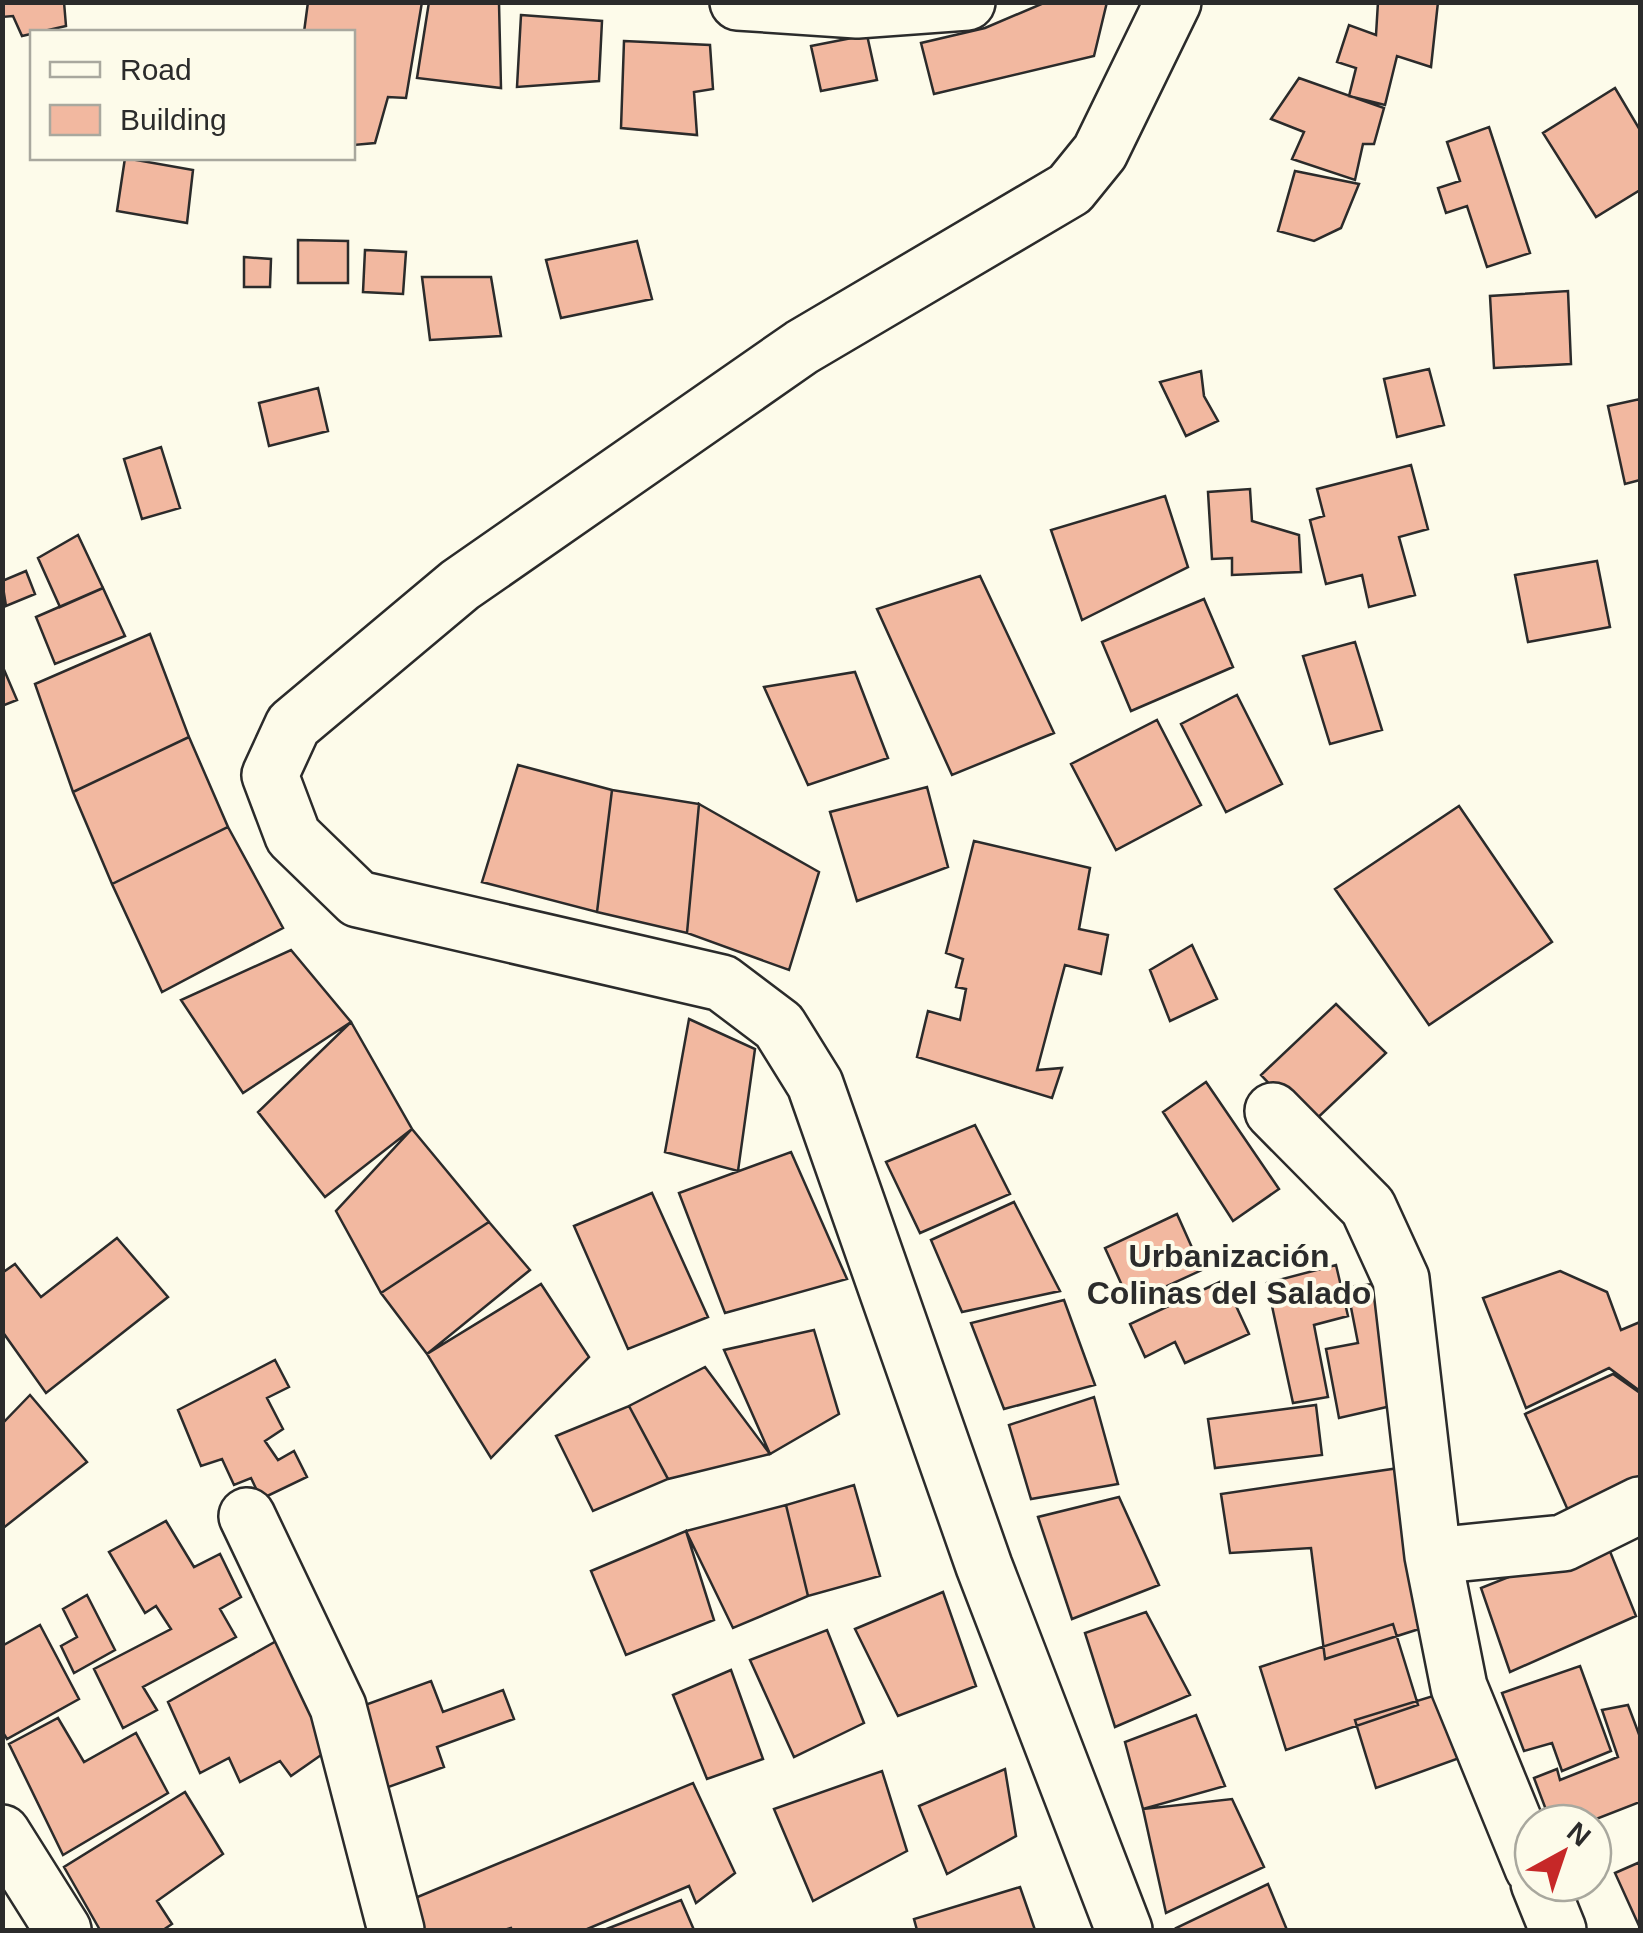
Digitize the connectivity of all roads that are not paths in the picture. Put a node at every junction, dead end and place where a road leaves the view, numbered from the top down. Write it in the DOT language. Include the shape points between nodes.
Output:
graph roads {
  1 [pos="738,2"];
  2 [pos="967,2"];
  3 [pos="1173,2"];
  4 [pos="1273,1111"];
  5 [pos="1640,1506"];
  6 [pos="247,1516"];
  7 [pos="1433,1556"];
  8 [pos="1513,1819"];
  9 [pos="2,1833"];
  10 [pos="1547,1903"];
  11 [pos="63,1930"];
  12 [pos="396,1930"];
  13 [pos="1124,1930"];
  14 [pos="1558,1930"];
  1 -- 2 [label="street" via="857,10"];
  3 -- 13 [label="street" via="1100,152 1070,188 802,347 460,585 293,725 270,775 293,836 358,899 722,983 778,1026 815,1084 984,1566"];
  4 -- 7 [label="street" via="1368,1207 1401,1279"];
  5 -- 7 [label="street" via="1563,1542"];
  6 -- 12 [label="street" via="338,1707"];
  7 -- 8 [label="street" via="1459,1687"];
  9 -- 11 [label="street"];
  10 -- 14 [label="street"];
}
